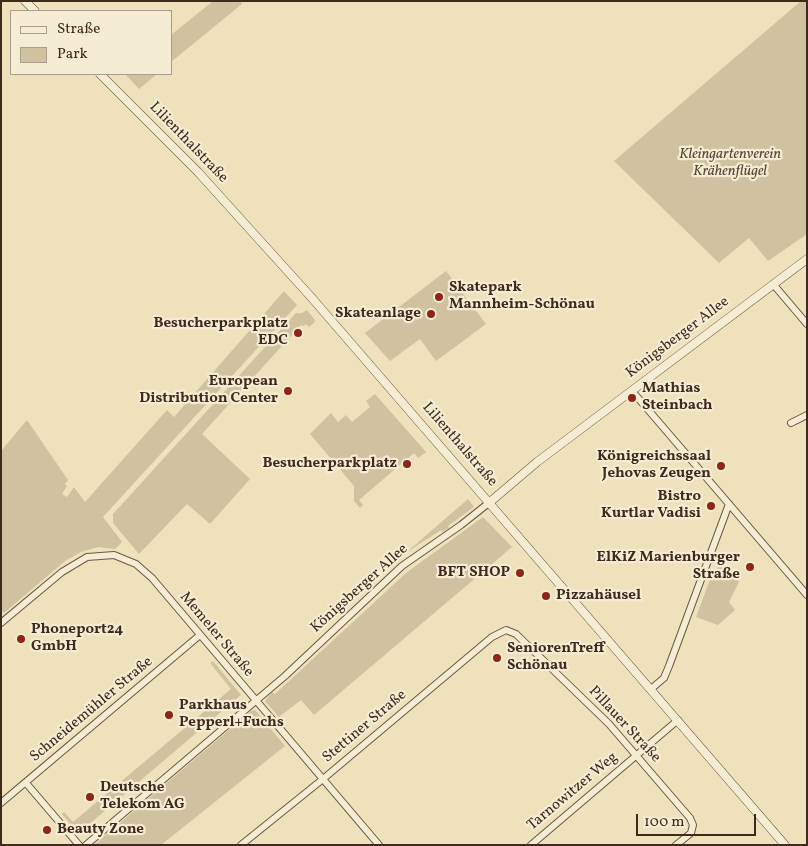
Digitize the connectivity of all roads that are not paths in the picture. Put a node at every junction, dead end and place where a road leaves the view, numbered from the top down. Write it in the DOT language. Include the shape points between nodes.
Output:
graph roads {
  1 [pos="25,1"];
  2 [pos="35,10"];
  3 [pos="101,75"];
  4 [pos="807,259"];
  5 [pos="774,284"];
  6 [pos="807,324"];
  7 [pos="632,390"];
  8 [pos="807,415"];
  9 [pos="791,424"];
  10 [pos="490,502"];
  11 [pos="729,504"];
  12 [pos="807,595"];
  13 [pos="1,623"];
  14 [pos="506,630"];
  15 [pos="200,635"];
  16 [pos="651,689"];
  17 [pos="256,701"];
  18 [pos="678,720"];
  19 [pos="636,755"];
  20 [pos="323,780"];
  21 [pos="26,783"];
  22 [pos="1,803"];
  23 [pos="532,844"];
  24 [pos="79,845"];
  25 [pos="86,845"];
  26 [pos="241,845"];
  27 [pos="379,845"];
  28 [pos="676,845"];
  29 [pos="785,845"];
  1 -- 2 [label="street"];
  3 -- 10 [label="street, Lilienthalstraße" via="255,234"];
  4 -- 5 [label="street, Königsberger Allee"];
  5 -- 6 [label="street"];
  5 -- 7 [label="street, Königsberger Allee"];
  7 -- 10 [label="street, Königsberger Allee"];
  7 -- 11 [label="street"];
  8 -- 9 [label="street"];
  10 -- 16 [label="street, Lilienthalstraße"];
  10 -- 17 [label="street, Königsberger Allee" via="402,566"];
  11 -- 12 [label="street"];
  11 -- 16 [label="street" via="664,678"];
  13 -- 15 [label="street, Memeler Straße" via="75,562 87,557 114,555 145,570"];
  14 -- 19 [label="street, Pillauer Straße" via="516,634 590,705"];
  14 -- 20 [label="street, Stettiner Straße" via="492,637"];
  15 -- 17 [label="street, Memeler Straße"];
  15 -- 21 [label="street, Schneidemühler Straße"];
  16 -- 18 [label="street, Lilienthalstraße"];
  17 -- 20 [label="street, Memeler Straße"];
  17 -- 25 [label="street, Königsberger Allee"];
  18 -- 19 [label="street, Tarnowitzer Weg"];
  18 -- 29 [label="street, Lilienthalstraße"];
  19 -- 23 [label="street, Tarnowitzer Weg"];
  19 -- 28 [label="street, Pillauer Straße" via="690,818 693,825 691,833"];
  20 -- 26 [label="street, Stettiner Straße"];
  20 -- 27 [label="street, Memeler Straße"];
  21 -- 22 [label="street, Schneidemühler Straße"];
  21 -- 24 [label="street"];
}
